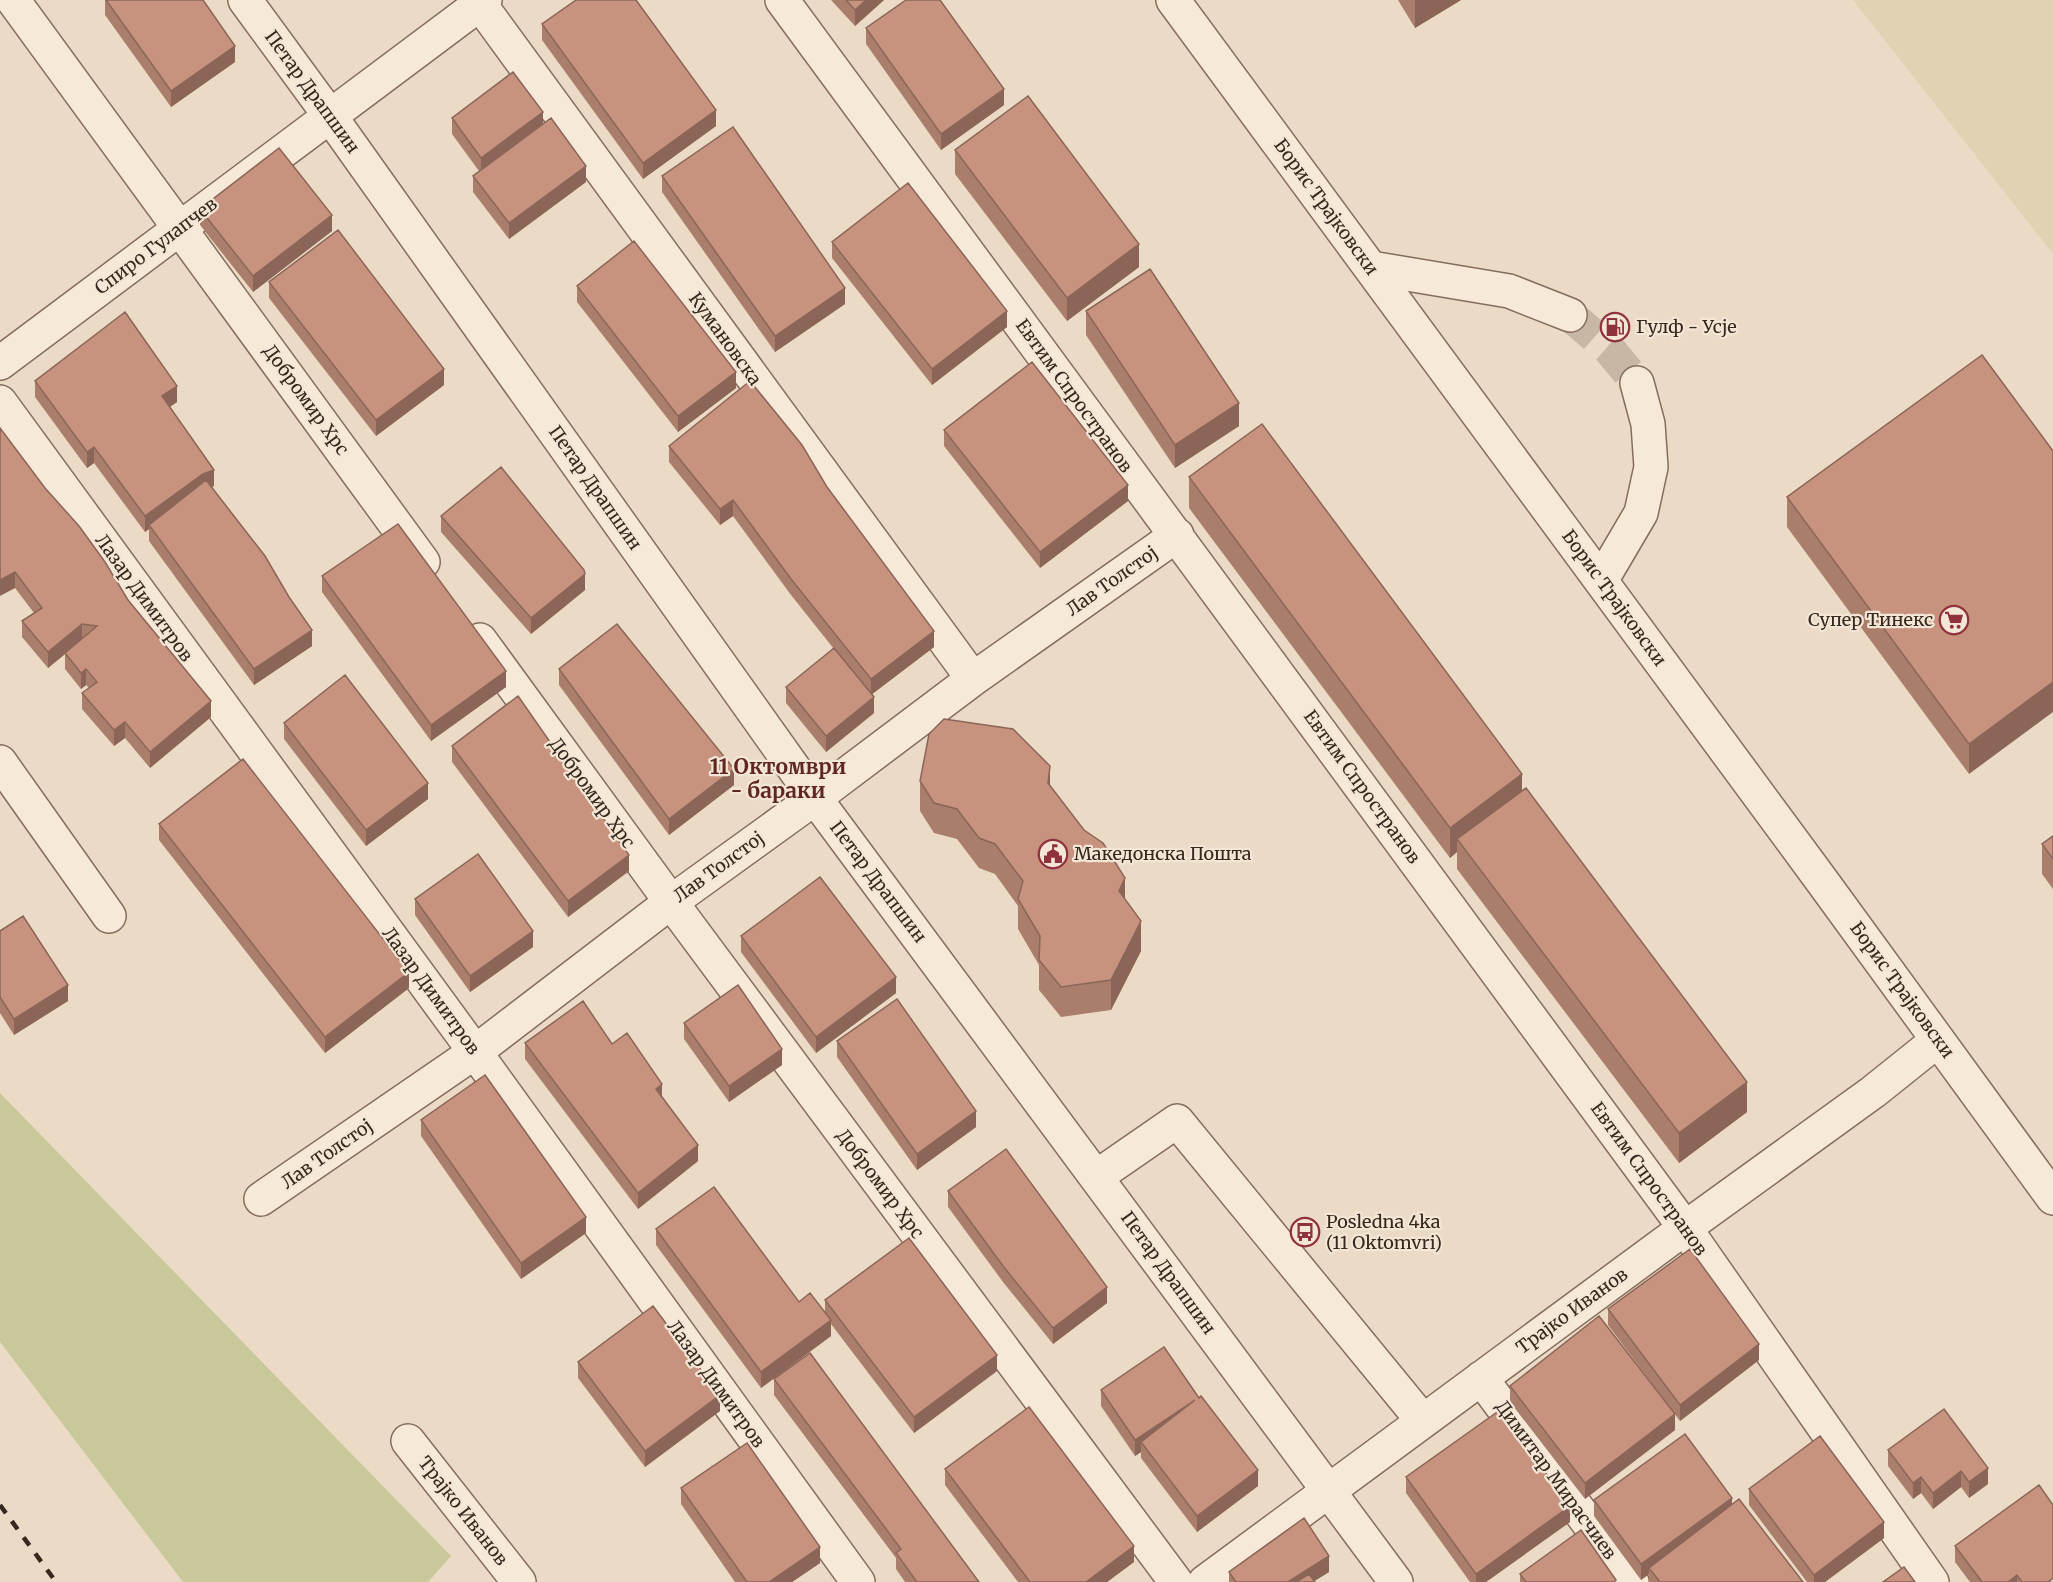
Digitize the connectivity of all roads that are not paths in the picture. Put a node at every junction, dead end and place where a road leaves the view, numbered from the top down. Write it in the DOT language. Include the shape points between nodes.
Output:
graph roads {
  1 [pos="13,0"];
  2 [pos="245,0"];
  3 [pos="782,0"];
  4 [pos="1173,0"];
  5 [pos="481,1"];
  6 [pos="330,116"];
  7 [pos="180,228"];
  8 [pos="1371,268"];
  9 [pos="1570,315"];
  10 [pos="0,363"];
  11 [pos="1637,383"];
  12 [pos="0,402"];
  13 [pos="1177,535"];
  14 [pos="1601,581"];
  15 [pos="440,584"];
  16 [pos="461,613"];
  17 [pos="973,679"];
  18 [pos="0,762"];
  19 [pos="815,798"];
  20 [pos="671,902"];
  21 [pos="109,916"];
  22 [pos="1938,1040"];
  23 [pos="475,1052"];
  24 [pos="1096,1177"];
  25 [pos="2053,1198"];
  26 [pos="261,1199"];
  27 [pos="1685,1228"];
  28 [pos="1482,1378"];
  29 [pos="1423,1421"];
  30 [pos="408,1441"];
  31 [pos="1329,1491"];
  32 [pos="519,1582"];
  33 [pos="858,1582"];
  34 [pos="1176,1582"];
  35 [pos="1205,1582"];
  36 [pos="1396,1582"];
  37 [pos="1632,1582"];
  38 [pos="1932,1582"];
  1 -- 7 [label="street, Добромир Хрс"];
  2 -- 6 [label="street, Петар Драпшин"];
  3 -- 13 [label="street, Евтим Спространов"];
  4 -- 8 [label="street, Борис Трајковски"];
  5 -- 6 [label="street, Спиро Гулапчев"];
  5 -- 17 [label="street, Кумановска"];
  6 -- 7 [label="street, Спиро Гулапчев"];
  6 -- 19 [label="street, Петар Драпшин"];
  7 -- 10 [label="street, Спиро Гулапчев"];
  7 -- 15 [label="street, Добромир Хрс"];
  8 -- 9 [label="street" via="1509,291"];
  8 -- 14 [label="street, Борис Трајковски"];
  11 -- 14 [label="street" via="1648,424 1651,467 1641,513"];
  12 -- 23 [label="street, Лазар Димитров"];
  13 -- 17 [label="street, Лав Толстој"];
  13 -- 27 [label="street, Евтим Спространов"];
  14 -- 22 [label="street, Борис Трајковски"];
  16 -- 20 [label="street, Добромир Хрс"];
  17 -- 19 [label="street, Лав Толстој"];
  18 -- 21 [label="street"];
  19 -- 20 [label="street, Лав Толстој"];
  19 -- 24 [label="street, Петар Драпшин"];
  20 -- 23 [label="street, Лав Толстој"];
  20 -- 34 [label="street, Добромир Хрс"];
  22 -- 25 [label="street, Борис Трајковски"];
  22 -- 27 [label="street, Трајко Иванов"];
  23 -- 26 [label="street, Лав Толстој"];
  23 -- 33 [label="street, Лазар Димитров"];
  24 -- 29 [label="street" via="1178,1121"];
  24 -- 31 [label="street, Петар Драпшин"];
  27 -- 28 [label="street, Трајко Иванов"];
  27 -- 38 [label="street, Евтим Спространов"];
  28 -- 29 [label="street, Трајко Иванов"];
  28 -- 37 [label="street, Димитар Мирасчиев"];
  29 -- 31 [label="street, Трајко Иванов"];
  30 -- 32 [label="street, Трајко Иванов"];
  31 -- 35 [label="street, Трајко Иванов"];
  31 -- 36 [label="street, Петар Драпшин"];
}
